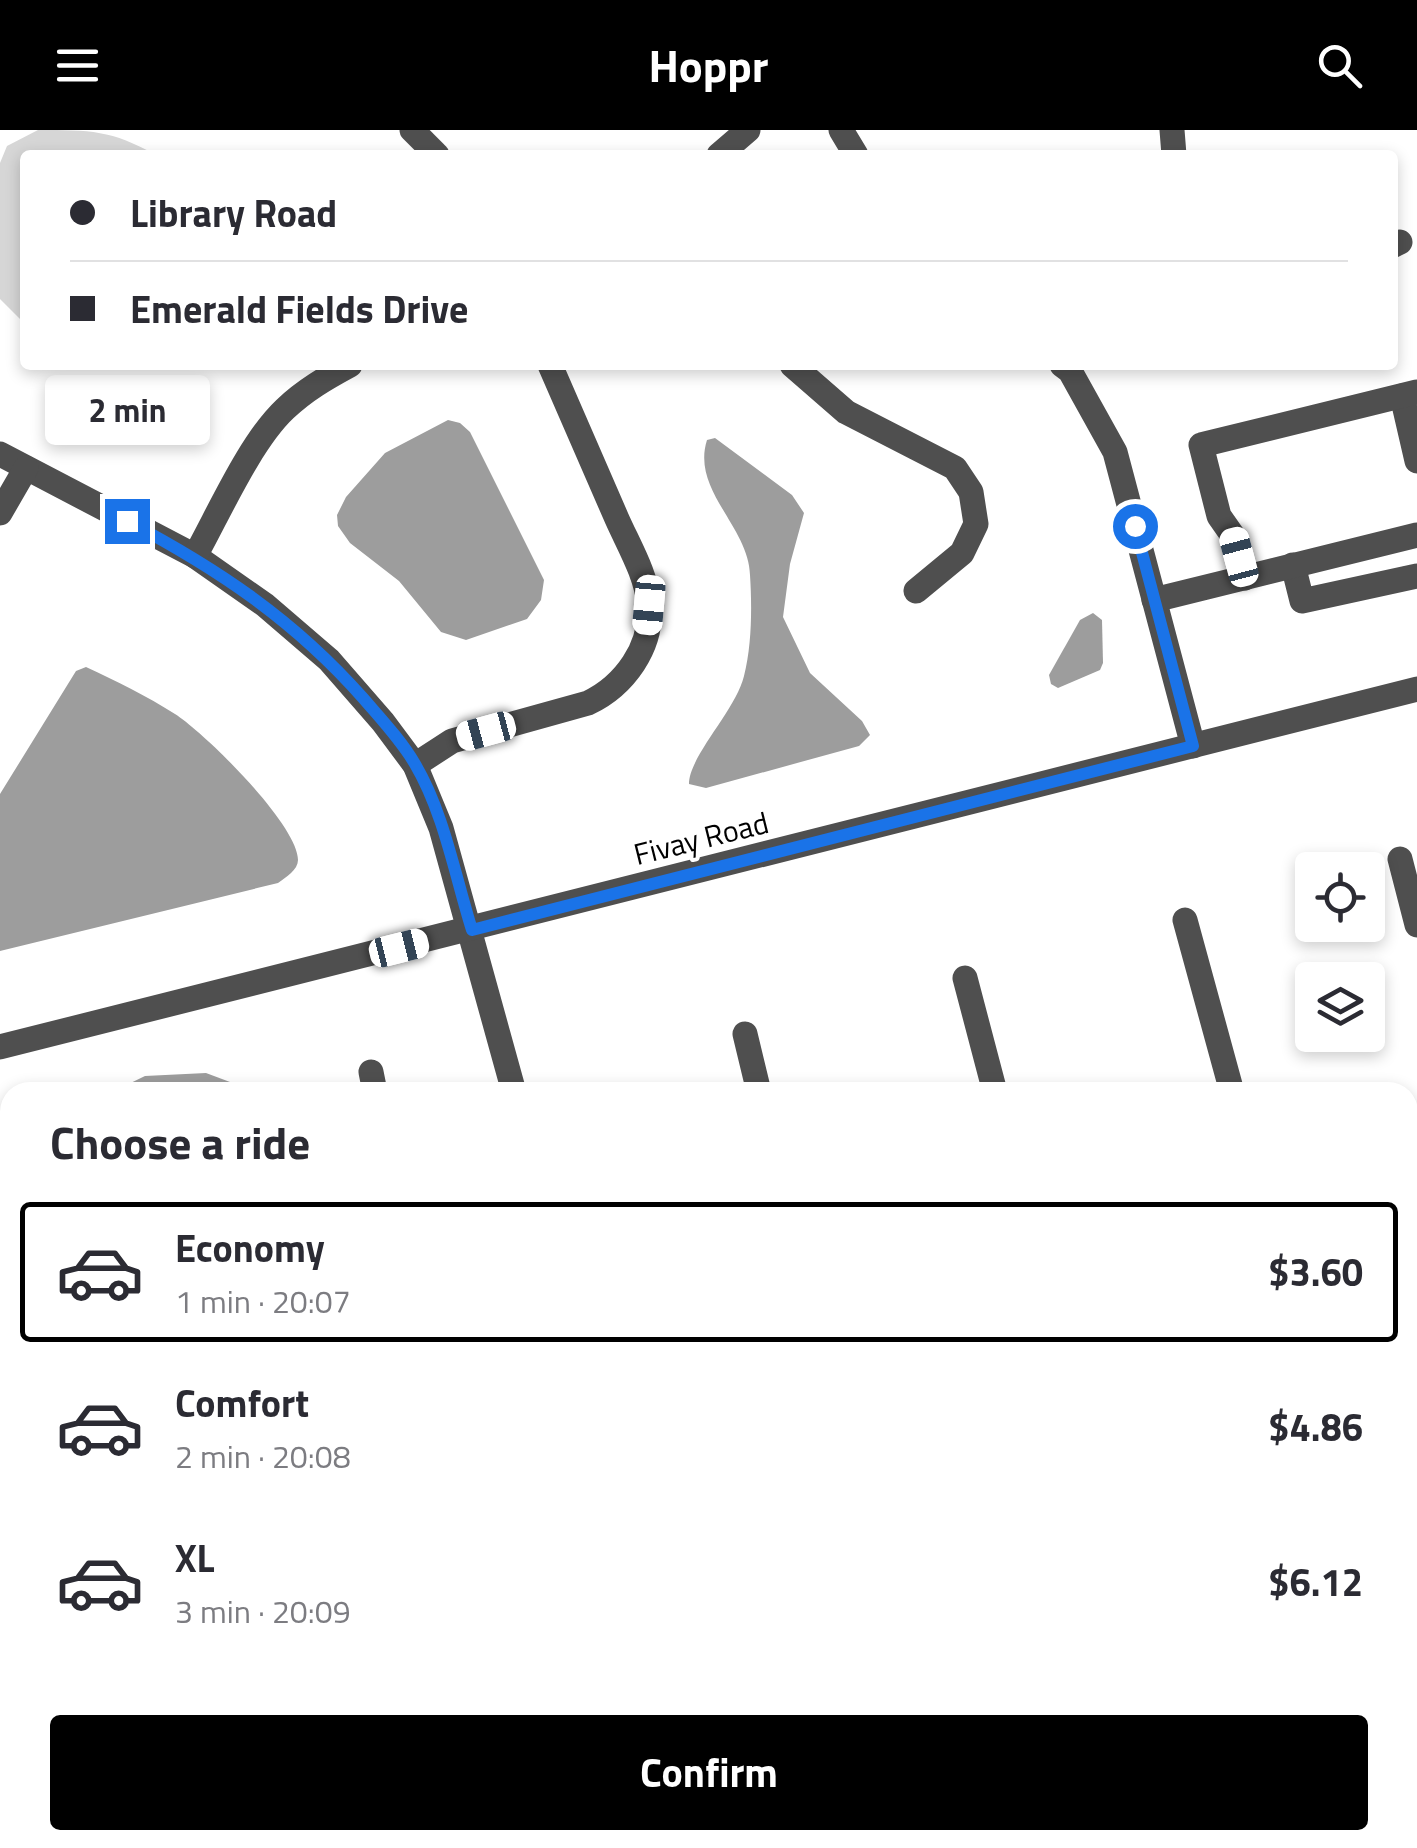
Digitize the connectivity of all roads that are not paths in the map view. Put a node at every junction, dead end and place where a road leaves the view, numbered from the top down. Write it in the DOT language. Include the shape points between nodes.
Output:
graph roads {
  1 [pos="412,130"];
  2 [pos="748,130"];
  3 [pos="432,150"];
  4 [pos="725,150"];
  5 [pos="341,370"];
  6 [pos="552,370"];
  7 [pos="798,370"];
  8 [pos="1071,370"];
  9 [pos="1410,394"];
  10 [pos="0,454"];
  11 [pos="1417,461"];
  12 [pos="26,468"];
  13 [pos="0,514"];
  14 [pos="1417,535"];
  15 [pos="195,556"];
  16 [pos="1294,566"];
  17 [pos="1417,576"];
  18 [pos="1244,578"];
  19 [pos="916,590"];
  20 [pos="1154,600"];
  21 [pos="1417,690"];
  22 [pos="1193,746"];
  23 [pos="416,765"];
  24 [pos="1400,859"];
  25 [pos="1186,920"];
  26 [pos="1417,925"];
  27 [pos="472,930"];
  28 [pos="966,978"];
  29 [pos="744,1034"];
  30 [pos="0,1047"];
  31 [pos="511,1082"];
  32 [pos="756,1082"];
  33 [pos="992,1082"];
  34 [pos="1229,1082"];
  1 -- 3 [label="street"];
  2 -- 4 [label="street"];
  5 -- 15 [label="street" via="282,412"];
  6 -- 23 [label="street" via="639,569 649,605 646,638 609,694 452,740"];
  7 -- 19 [label="street" via="846,412 955,468 971,492 976,524 962,553"];
  8 -- 20 [label="street" via="1115,452"];
  9 -- 11 [label="street"];
  9 -- 18 [label="street" via="1201,445"];
  10 -- 12 [label="street"];
  12 -- 13 [label="street"];
  12 -- 15 [label="street"];
  14 -- 16 [label="street"];
  15 -- 23 [label="street" via="329,660"];
  16 -- 17 [label="street" via="1302,602"];
  16 -- 18 [label="street"];
  18 -- 20 [label="street"];
  20 -- 22 [label="street"];
  21 -- 22 [label="street, Fivay Road"];
  22 -- 27 [label="street, Fivay Road"];
  23 -- 27 [label="street"];
  24 -- 26 [label="street"];
  25 -- 34 [label="street"];
  27 -- 30 [label="street, Fivay Road"];
  27 -- 31 [label="street"];
  28 -- 33 [label="street"];
  29 -- 32 [label="street"];
}
